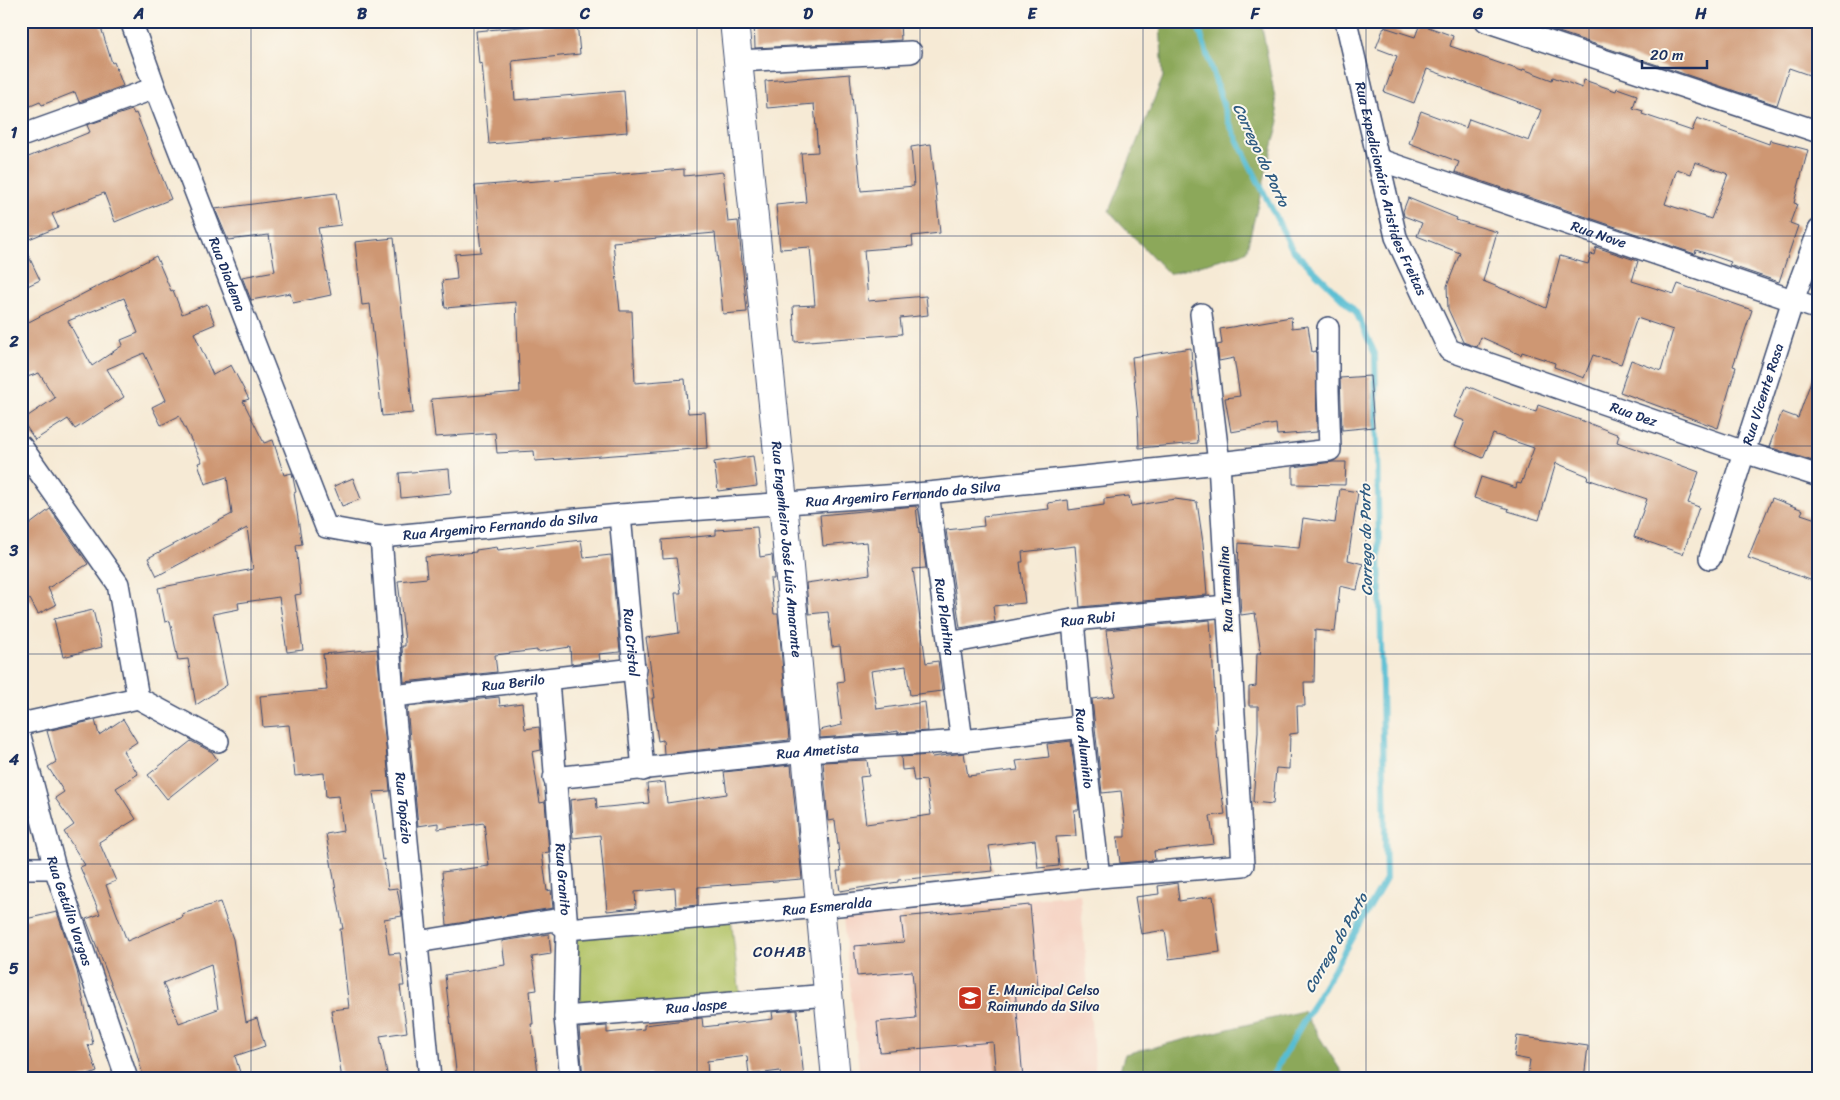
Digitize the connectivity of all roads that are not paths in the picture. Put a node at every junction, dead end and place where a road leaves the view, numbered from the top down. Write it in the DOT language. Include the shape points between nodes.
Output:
graph roads {
  1 [pos="131,21"];
  2 [pos="734,21"];
  3 [pos="1346,21"];
  4 [pos="1486,21"];
  5 [pos="912,52"];
  6 [pos="738,61"];
  7 [pos="154,88"];
  8 [pos="1819,132"];
  9 [pos="21,136"];
  10 [pos="1380,160"];
  11 [pos="1819,230"];
  12 [pos="1793,300"];
  13 [pos="1819,309"];
  14 [pos="1200,314"];
  15 [pos="1328,328"];
  16 [pos="1449,350"];
  17 [pos="21,446"];
  18 [pos="1744,452"];
  19 [pos="1219,463"];
  20 [pos="1819,476"];
  21 [pos="928,493"];
  22 [pos="783,502"];
  23 [pos="620,515"];
  24 [pos="326,526"];
  25 [pos="381,537"];
  26 [pos="1710,558"];
  27 [pos="1227,606"];
  28 [pos="1072,620"];
  29 [pos="949,643"];
  30 [pos="635,669"];
  31 [pos="548,680"];
  32 [pos="393,696"];
  33 [pos="138,698"];
  34 [pos="21,724"];
  35 [pos="1082,727"];
  36 [pos="21,740"];
  37 [pos="962,740"];
  38 [pos="218,741"];
  39 [pos="806,751"];
  40 [pos="643,770"];
  41 [pos="554,778"];
  42 [pos="1243,865"];
  43 [pos="21,868"];
  44 [pos="55,868"];
  45 [pos="1099,877"];
  46 [pos="820,907"];
  47 [pos="567,929"];
  48 [pos="417,942"];
  49 [pos="828,995"];
  50 [pos="565,1017"];
  51 [pos="127,1079"];
  52 [pos="430,1079"];
  53 [pos="571,1079"];
  54 [pos="836,1079"];
  1 -- 7 [label="street, Rua Diadema"];
  2 -- 6 [label="street, Rua Engenheiro José Luís Amarante"];
  3 -- 10 [label="street, Rua Expedicionário Aristides Freitas"];
  4 -- 8 [label="street"];
  5 -- 6 [label="street"];
  6 -- 22 [label="street, Rua Engenheiro José Luís Amarante"];
  7 -- 9 [label="street"];
  7 -- 24 [label="street, Rua Diadema"];
  10 -- 12 [label="street, Rua Nove"];
  10 -- 16 [label="street, Rua Expedicionário Aristides Freitas" via="1396,237"];
  11 -- 12 [label="street, Rua Vicente Rosa"];
  12 -- 13 [label="street, Rua Nove"];
  12 -- 18 [label="street, Rua Vicente Rosa"];
  14 -- 19 [label="street, Rua Turmalina"];
  15 -- 19 [label="street, Rua Argemiro Fernando da Silva" via="1330,450"];
  16 -- 18 [label="street, Rua Dez"];
  17 -- 33 [label="street" via="118,584"];
  18 -- 20 [label="street, Rua Dez"];
  18 -- 26 [label="street, Rua Vicente Rosa"];
  19 -- 21 [label="street, Rua Argemiro Fernando da Silva"];
  19 -- 27 [label="street, Rua Turmalina"];
  21 -- 22 [label="street, Rua Argemiro Fernando da Silva"];
  21 -- 29 [label="street, Rua Plantina"];
  22 -- 23 [label="street, Rua Argemiro Fernando da Silva"];
  22 -- 39 [label="street, Rua Engenheiro José Luís Amarante"];
  23 -- 25 [label="street, Rua Argemiro Fernando da Silva"];
  23 -- 30 [label="street, Rua Cristal"];
  24 -- 25 [label="street, Rua Argemiro Fernando da Silva"];
  25 -- 32 [label="street, Rua Topázio"];
  27 -- 28 [label="street, Rua Rubi"];
  27 -- 42 [label="street, Rua Turmalina"];
  28 -- 29 [label="street, Rua Rubi"];
  28 -- 35 [label="street, Rua Alumínio"];
  29 -- 37 [label="street, Rua Plantina"];
  30 -- 31 [label="street, Rua Berilo"];
  30 -- 40 [label="street, Rua Cristal"];
  31 -- 32 [label="street, Rua Berilo"];
  31 -- 41 [label="street, Rua Granito"];
  32 -- 48 [label="street, Rua Topázio"];
  33 -- 34 [label="street"];
  33 -- 38 [label="street"];
  35 -- 37 [label="street, Rua Ametista"];
  35 -- 45 [label="street, Rua Alumínio"];
  36 -- 44 [label="street, Rua Getúlio Vargas"];
  37 -- 39 [label="street, Rua Ametista"];
  39 -- 40 [label="street, Rua Ametista"];
  39 -- 46 [label="street, Rua Engenheiro José Luís Amarante"];
  40 -- 41 [label="street, Rua Ametista"];
  41 -- 47 [label="street, Rua Granito"];
  42 -- 45 [label="street, Rua Esmeralda"];
  43 -- 44 [label="street"];
  44 -- 51 [label="street, Rua Getúlio Vargas"];
  45 -- 46 [label="street, Rua Esmeralda"];
  46 -- 47 [label="street, Rua Esmeralda"];
  46 -- 49 [label="street, Rua Engenheiro José Luís Amarante"];
  47 -- 48 [label="street, Rua Esmeralda" via="556,920"];
  47 -- 50 [label="street, Rua Granito"];
  48 -- 52 [label="street, Rua Topázio"];
  49 -- 50 [label="street, Rua Jaspe"];
  49 -- 54 [label="street, Rua Engenheiro José Luís Amarante"];
  50 -- 53 [label="street, Rua Granito"];
}
